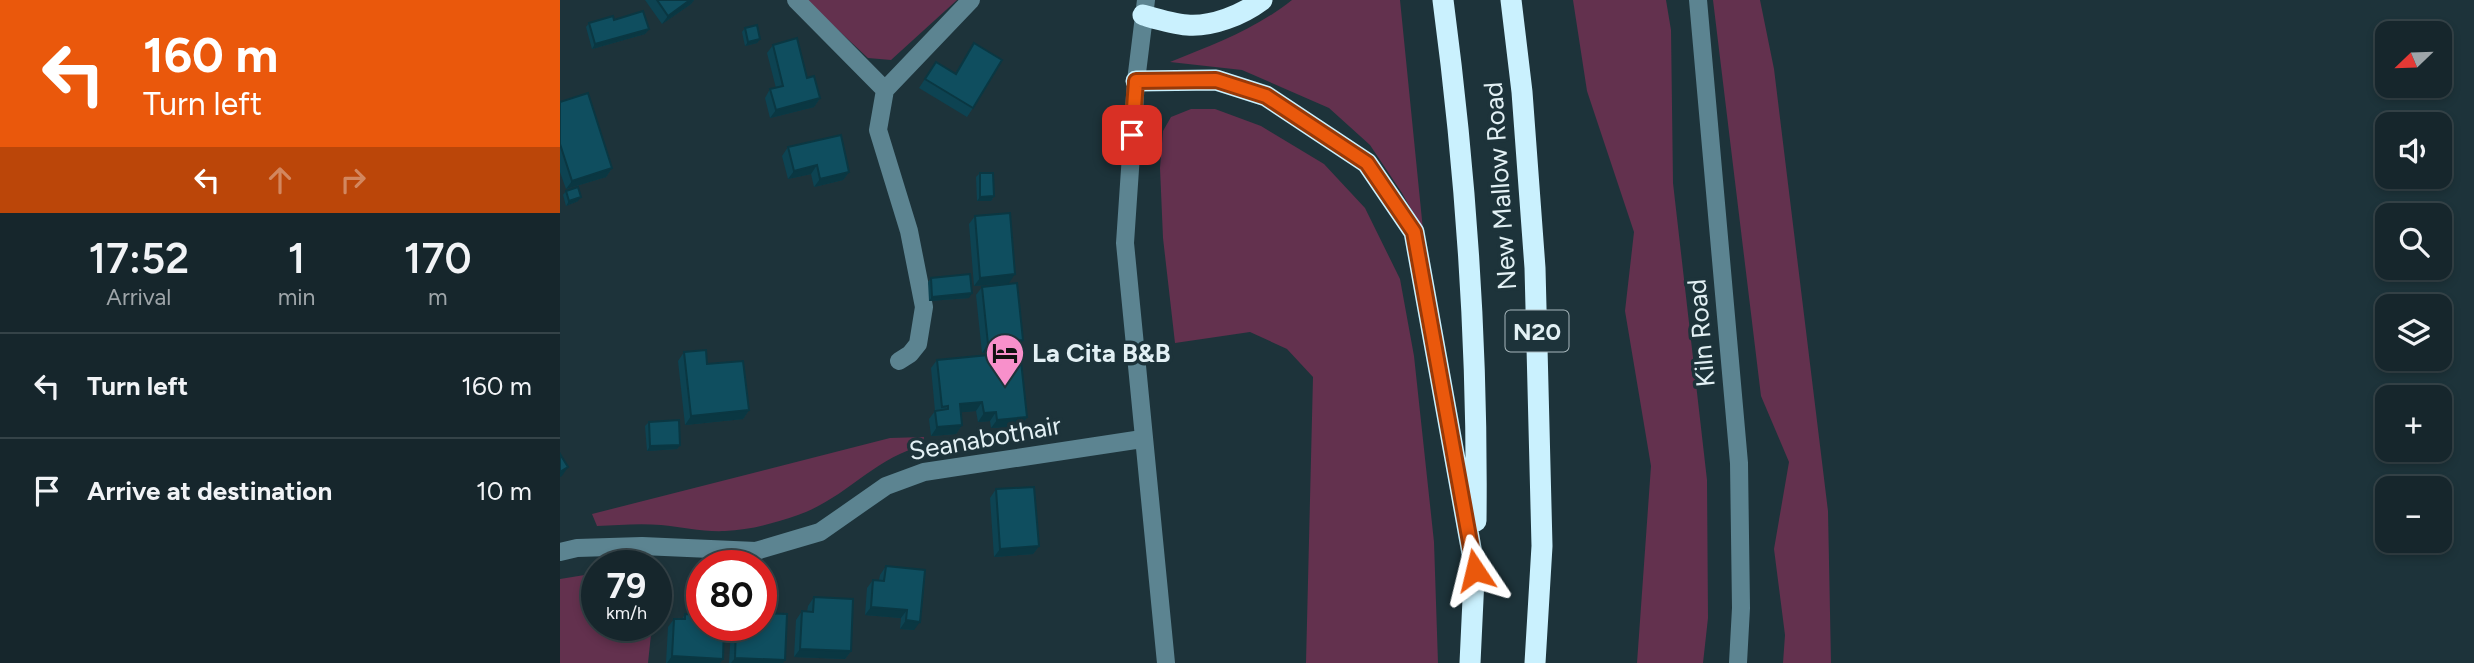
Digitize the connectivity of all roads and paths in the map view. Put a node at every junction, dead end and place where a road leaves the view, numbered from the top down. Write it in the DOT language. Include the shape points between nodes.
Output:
graph roads {
  1 [pos="796,0"];
  2 [pos="971,0"];
  3 [pos="1262,0"];
  4 [pos="1443,0"];
  5 [pos="1511,0"];
  6 [pos="1698,0"];
  7 [pos="1145,8"];
  8 [pos="1136,81"];
  9 [pos="885,90"];
  10 [pos="899,361"];
  11 [pos="1142,439"];
  12 [pos="560,552"];
  13 [pos="1475,570"];
  14 [pos="1166,663"];
  15 [pos="1470,663"];
  16 [pos="1535,663"];
  17 [pos="1738,663"];
  1 -- 9 [label="street"];
  2 -- 9 [label="street"];
  3 -- 7 [label="highway" via="1235,15 1198,25 1186,25"];
  4 -- 13 [label="highway, New Mallow Road / N20" via="1471,284"];
  5 -- 16 [label="highway, New Mallow Road / N20" via="1535,268 1542,546"];
  6 -- 17 [label="street, Kiln Road" via="1739,463"];
  7 -- 8 [label="street"];
  8 -- 11 [label="street" via="1125,243"];
  8 -- 13 [label="highway, N20" via="1216,80 1266,96 1367,163 1414,232"];
  9 -- 10 [label="street" via="878,130 909,231 924,307 918,344"];
  11 -- 12 [label="street, Seanabothair" via="924,472 886,486 820,531 756,551 642,546"];
  11 -- 14 [label="street"];
  13 -- 15 [label="highway, N20"];
}
